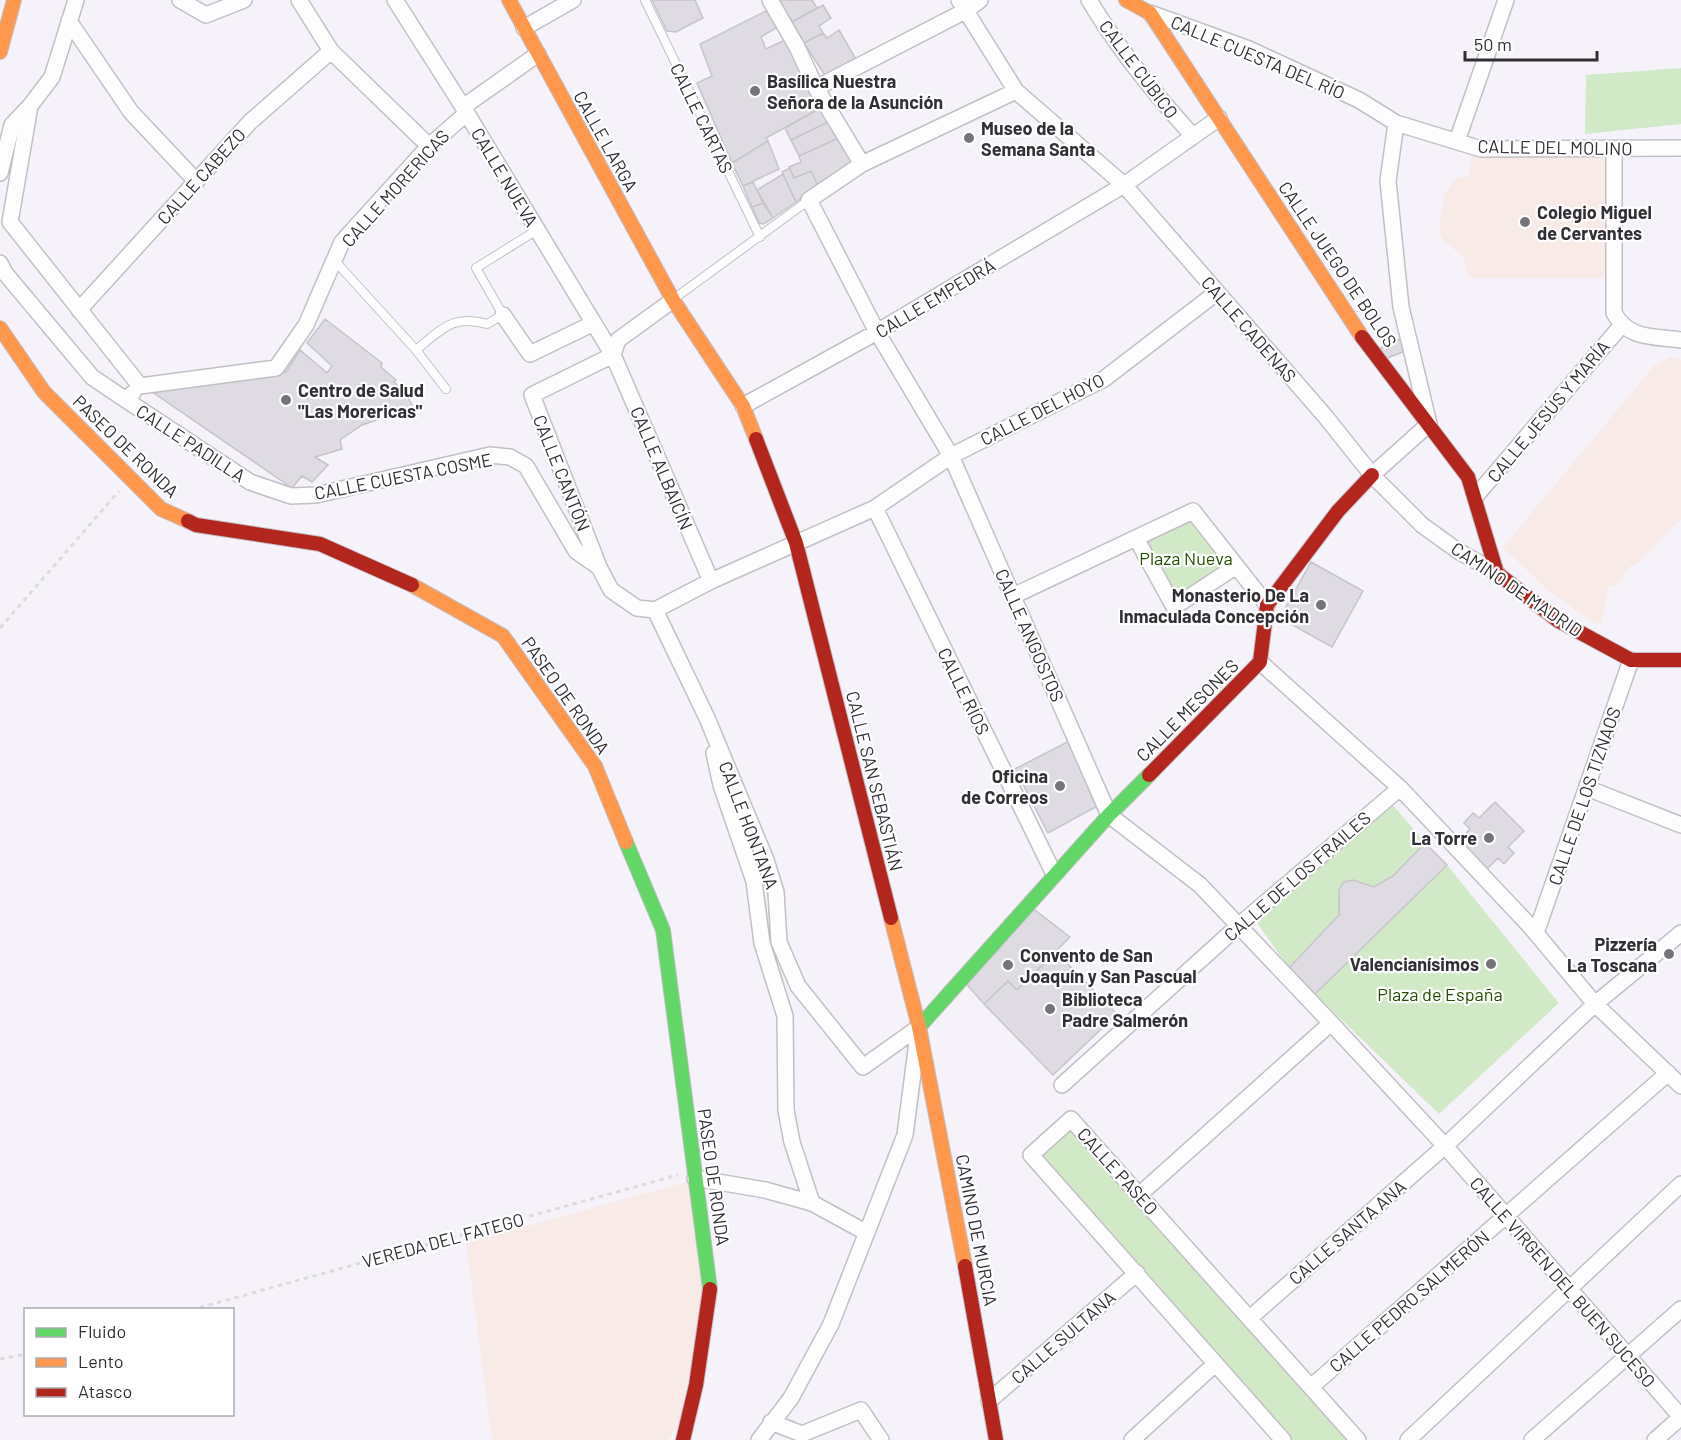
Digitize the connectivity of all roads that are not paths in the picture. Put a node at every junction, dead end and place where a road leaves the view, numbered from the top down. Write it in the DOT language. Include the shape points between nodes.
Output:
graph roads {
  1 [pos="14,0"];
  2 [pos="76,0"];
  3 [pos="180,0"];
  4 [pos="244,0"];
  5 [pos="300,0"];
  6 [pos="395,0"];
  7 [pos="509,0"];
  8 [pos="573,0"];
  9 [pos="645,0"];
  10 [pos="770,0"];
  11 [pos="980,0"];
  12 [pos="1089,0"];
  13 [pos="1126,0"];
  14 [pos="1506,0"];
  15 [pos="963,5"];
  16 [pos="1150,13"];
  17 [pos="69,21"];
  18 [pos="524,28"];
  19 [pos="331,51"];
  20 [pos="0,52"];
  21 [pos="538,54"];
  22 [pos="816,88"];
  23 [pos="1016,91"];
  24 [pos="30,106"];
  25 [pos="465,110"];
  26 [pos="1219,118"];
  27 [pos="1396,123"];
  28 [pos="1192,135"];
  29 [pos="1456,141"];
  30 [pos="429,146"];
  31 [pos="1681,148"];
  32 [pos="1614,149"];
  33 [pos="862,164"];
  34 [pos="0,173"];
  35 [pos="196,181"];
  36 [pos="1124,185"];
  37 [pos="809,201"];
  38 [pos="537,230"];
  39 [pos="760,237"];
  40 [pos="334,260"];
  41 [pos="0,263"];
  42 [pos="1216,293"];
  43 [pos="673,300"];
  44 [pos="79,310"];
  45 [pos="503,315"];
  46 [pos="594,323"];
  47 [pos="1621,326"];
  48 [pos="0,328"];
  49 [pos="877,332"];
  50 [pos="1681,340"];
  51 [pos="416,350"];
  52 [pos="613,356"];
  53 [pos="140,386"];
  54 [pos="446,389"];
  55 [pos="126,400"];
  56 [pos="743,406"];
  57 [pos="1429,424"];
  58 [pos="951,456"];
  59 [pos="1372,475"];
  60 [pos="291,496"];
  61 [pos="1475,497"];
  62 [pos="875,508"];
  63 [pos="1137,538"];
  64 [pos="796,543"];
  65 [pos="600,567"];
  66 [pos="1235,567"];
  67 [pos="1497,573"];
  68 [pos="711,581"];
  69 [pos="1013,596"];
  70 [pos="1267,605"];
  71 [pos="655,610"];
  72 [pos="1631,660"];
  73 [pos="1681,660"];
  74 [pos="1260,662"];
  75 [pos="707,718"];
  76 [pos="1400,788"];
  77 [pos="1587,788"];
  78 [pos="1109,815"];
  79 [pos="1681,825"];
  80 [pos="1054,874"];
  81 [pos="1238,927"];
  82 [pos="1536,933"];
  83 [pos="1681,933"];
  84 [pos="1595,1004"];
  85 [pos="1331,1023"];
  86 [pos="919,1027"];
  87 [pos="1668,1073"];
  88 [pos="1062,1085"];
  89 [pos="1681,1086"];
  90 [pos="1445,1146"];
  91 [pos="695,1175"];
  92 [pos="1681,1184"];
  93 [pos="1139,1195"];
  94 [pos="812,1203"];
  95 [pos="1506,1216"];
  96 [pos="867,1233"];
  97 [pos="1137,1273"];
  98 [pos="1569,1289"];
  99 [pos="1681,1309"];
  100 [pos="1250,1318"];
  101 [pos="1628,1356"];
  102 [pos="1215,1364"];
  103 [pos="1311,1387"];
  104 [pos="989,1401"];
  105 [pos="1681,1417"];
  106 [pos="771,1422"];
  107 [pos="803,1437"];
  108 [pos="1280,1439"];
  109 [pos="683,1440"];
  110 [pos="759,1440"];
  111 [pos="881,1440"];
  112 [pos="996,1440"];
  113 [pos="1132,1440"];
  114 [pos="1358,1440"];
  115 [pos="1408,1440"];
  116 [pos="1532,1440"];
  117 [pos="1655,1440"];
  1 -- 20 [label="main road"];
  2 -- 17 [label="street"];
  3 -- 4 [label="street" via="206,15"];
  5 -- 19 [label="street"];
  6 -- 25 [label="street, CALLE NUEVA"];
  7 -- 18 [label="main road, CALLE LARGA"];
  8 -- 18 [label="street"];
  9 -- 39 [label="lane, CALLE CARTAS"];
  10 -- 22 [label="street"];
  11 -- 15 [label="street"];
  12 -- 28 [label="street, CALLE CÚBICO" via="1153,92"];
  13 -- 16 [label="main road"];
  14 -- 29 [label="street"];
  15 -- 22 [label="street"];
  15 -- 23 [label="street, CALLE CADENAS"];
  16 -- 26 [label="main road, CALLE JUEGO DE BOLOS"];
  16 -- 27 [label="street, CALLE CUESTA DEL RÍO" via="1249,49 1359,100"];
  17 -- 24 [label="street" via="52,77"];
  17 -- 35 [label="street" via="131,112"];
  18 -- 21 [label="main road, CALLE LARGA"];
  19 -- 30 [label="street"];
  19 -- 35 [label="street, CALLE CABEZO" via="250,122"];
  21 -- 25 [label="street, CALLE MORERICAS"];
  21 -- 43 [label="main road, CALLE LARGA"];
  22 -- 33 [label="street"];
  23 -- 33 [label="street"];
  23 -- 36 [label="street, CALLE CADENAS"];
  24 -- 34 [label="street" via="12,124"];
  24 -- 44 [label="street" via="10,222"];
  25 -- 30 [label="street, CALLE MORERICAS"];
  25 -- 38 [label="street, CALLE NUEVA"];
  26 -- 28 [label="street, CALLE EMPEDRÁ"];
  26 -- 57 [label="main road, CALLE JUEGO DE BOLOS" via="1346,316"];
  27 -- 29 [label="street, CALLE DEL MOLINO"];
  27 -- 57 [label="street" via="1388,181 1401,307"];
  28 -- 36 [label="street, CALLE EMPEDRÁ"];
  29 -- 32 [label="street, CALLE DEL MOLINO" via="1481,149"];
  30 -- 40 [label="street, CALLE MORERICAS" via="342,242"];
  31 -- 32 [label="street, CALLE DEL MOLINO"];
  32 -- 47 [label="street" via="1614,312"];
  33 -- 37 [label="street"];
  35 -- 44 [label="street, CALLE CABEZO"];
  36 -- 42 [label="street, CALLE CADENAS"];
  36 -- 49 [label="street, CALLE EMPEDRÁ"];
  37 -- 39 [label="lane"];
  37 -- 49 [label="street, CALLE ANGOSTOS"];
  38 -- 45 [label="lane" via="476,268"];
  38 -- 46 [label="street, CALLE NUEVA"];
  39 -- 43 [label="lane"];
  40 -- 51 [label="lane"];
  40 -- 53 [label="street, CALLE MORERICAS" via="306,325 276,368"];
  41 -- 55 [label="street, CALLE PADILLA" via="92,377"];
  42 -- 58 [label="street, CALLE DEL HOYO" via="1104,379"];
  42 -- 59 [label="street, CALLE CADENAS"];
  43 -- 52 [label="street" via="618,340"];
  43 -- 56 [label="main road, CALLE LARGA"];
  44 -- 53 [label="street"];
  45 -- 46 [label="street" via="530,354"];
  45 -- 51 [label="lane" via="487,324 469,319 447,325"];
  46 -- 52 [label="street, CALLE NUEVA"];
  47 -- 50 [label="street" via="1634,334"];
  47 -- 61 [label="street, CALLE JESÚS Y MARÍA"];
  48 -- 91 [label="main road, PASEO DE RONDA" via="44,392 161,509 196,525 320,544 412,585 502,636 595,766 663,930"];
  49 -- 56 [label="street, CALLE EMPEDRÁ"];
  49 -- 58 [label="street, CALLE ANGOSTOS"];
  51 -- 54 [label="lane"];
  52 -- 65 [label="street, CALLE CANTÓN" via="532,395"];
  52 -- 68 [label="street, CALLE ALBAICÍN"];
  53 -- 55 [label="street, CALLE PADILLA"];
  55 -- 60 [label="street, CALLE PADILLA" via="250,482"];
  56 -- 64 [label="main road, CALLE SAN SEBASTIÁN"];
  57 -- 59 [label="street"];
  57 -- 61 [label="main road, CALLE JUEGO DE BOLOS" via="1468,477"];
  58 -- 62 [label="street, CALLE DEL HOYO"];
  58 -- 69 [label="street, CALLE ANGOSTOS"];
  59 -- 67 [label="street, CAMINO DE MADRID" via="1422,525"];
  59 -- 70 [label="main road" via="1338,511"];
  60 -- 65 [label="street, CALLE CUESTA COSME" via="316,495 490,455 510,457 526,466 576,551"];
  61 -- 67 [label="main road, CALLE JUEGO DE BOLOS"];
  62 -- 64 [label="street, CALLE DEL HOYO"];
  62 -- 80 [label="street, CALLE RÍOS"];
  63 -- 66 [label="street" via="1193,511"];
  63 -- 66 [label="street" via="1174,607"];
  63 -- 69 [label="street"];
  64 -- 68 [label="street, CALLE DEL HOYO"];
  64 -- 86 [label="main road, CALLE SAN SEBASTIÁN"];
  65 -- 71 [label="street, CALLE CUESTA COSME" via="611,590 637,608"];
  66 -- 70 [label="street"];
  67 -- 72 [label="main road, CAMINO DE MADRID" via="1557,620"];
  68 -- 71 [label="street, CALLE DEL HOYO"];
  69 -- 78 [label="street, CALLE ANGOSTOS"];
  70 -- 74 [label="main road, CALLE MESONES"];
  71 -- 75 [label="street, CALLE HONTANA"];
  72 -- 73 [label="main road, CAMINO DE MADRID"];
  72 -- 77 [label="street, CALLE DE LOS TIZNAOS"];
  74 -- 76 [label="street"];
  74 -- 78 [label="main road, CALLE MESONES"];
  75 -- 86 [label="street, CALLE HONTANA" via="766,860 776,892 779,942 798,986 863,1067"];
  75 -- 94 [label="street" via="721,785 754,881 762,942 785,1016 786,1110"];
  76 -- 81 [label="street, CALLE DE LOS FRAILES"];
  76 -- 82 [label="street"];
  77 -- 79 [label="street"];
  77 -- 82 [label="street, CALLE DE LOS TIZNAOS"];
  78 -- 80 [label="main road, CALLE MESONES"];
  78 -- 81 [label="street" via="1200,885"];
  80 -- 86 [label="main road, CALLE MESONES"];
  81 -- 85 [label="street"];
  81 -- 88 [label="street, CALLE DE LOS FRAILES"];
  82 -- 84 [label="street"];
  83 -- 84 [label="street"];
  84 -- 87 [label="street"];
  84 -- 90 [label="street"];
  85 -- 90 [label="street"];
  85 -- 93 [label="street"];
  86 -- 96 [label="street" via="905,1135"];
  86 -- 104 [label="main road, CAMINO DE MURCIA"];
  87 -- 89 [label="street"];
  87 -- 95 [label="street, CALLE PEDRO SALMERÓN"];
  90 -- 95 [label="street, CALLE VIRGEN DEL BUEN SUCESO"];
  90 -- 100 [label="street, CALLE SANTA ANA"];
  91 -- 94 [label="street"];
  91 -- 109 [label="main road, PASEO DE RONDA" via="710,1288 696,1385"];
  92 -- 98 [label="street"];
  93 -- 97 [label="street, CALLE PASEO" via="1071,1119 1031,1155"];
  93 -- 100 [label="street, CALLE PASEO"];
  94 -- 96 [label="street"];
  95 -- 98 [label="street, CALLE VIRGEN DEL BUEN SUCESO"];
  95 -- 103 [label="street, CALLE PEDRO SALMERÓN"];
  96 -- 106 [label="street" via="831,1324 791,1398"];
  97 -- 102 [label="street, CALLE PASEO"];
  97 -- 104 [label="street, CALLE SULTANA"];
  98 -- 101 [label="street, CALLE VIRGEN DEL BUEN SUCESO"];
  98 -- 115 [label="street"];
  99 -- 101 [label="street"];
  100 -- 103 [label="street, CALLE PASEO"];
  101 -- 105 [label="street, CALLE VIRGEN DEL BUEN SUCESO"];
  101 -- 116 [label="street"];
  102 -- 108 [label="street, CALLE PASEO"];
  102 -- 113 [label="street"];
  103 -- 114 [label="street, CALLE PASEO"];
  104 -- 112 [label="main road, CAMINO DE MURCIA"];
  105 -- 117 [label="street"];
  106 -- 107 [label="street"];
  106 -- 110 [label="street"];
  107 -- 111 [label="street" via="861,1410"];
}
